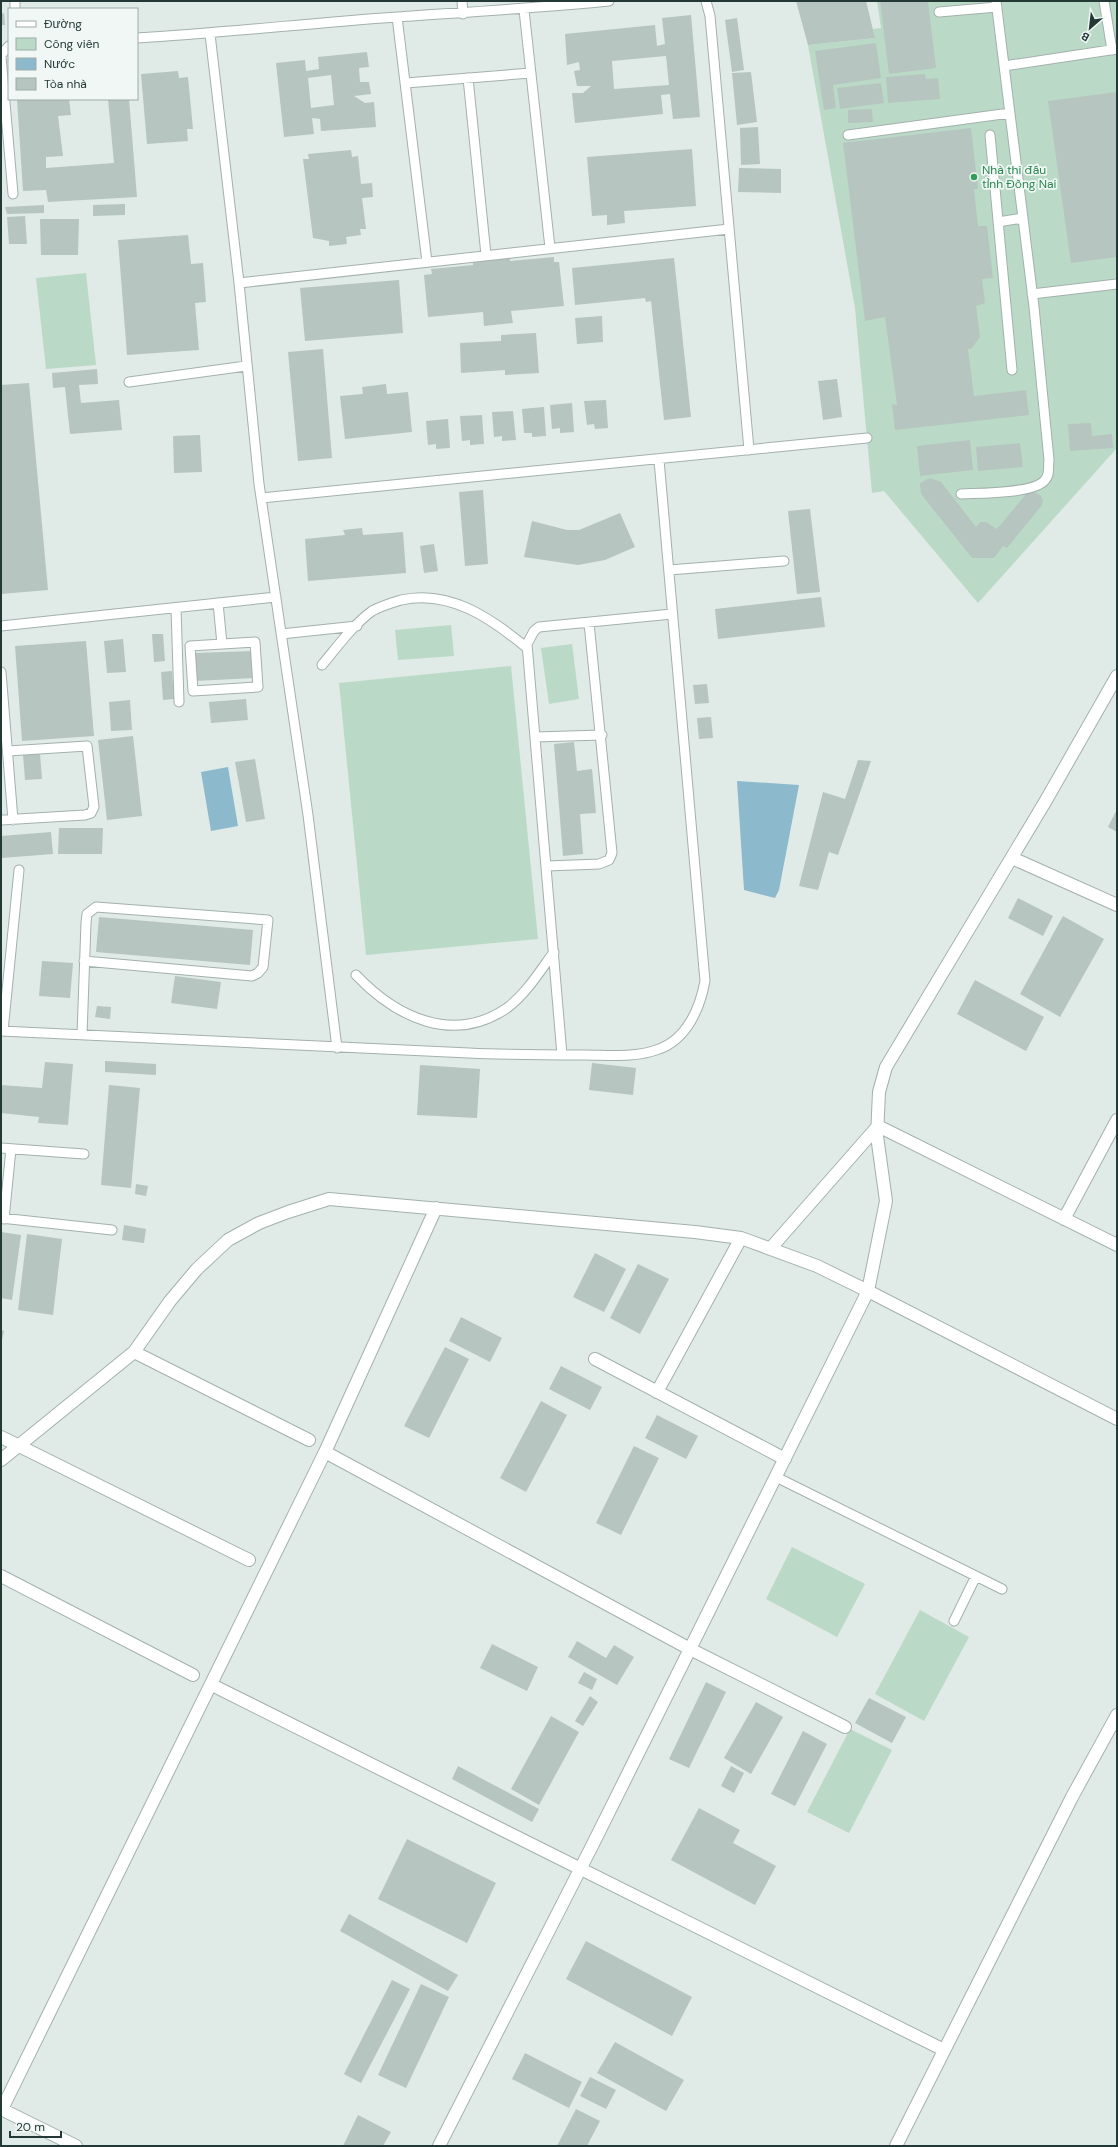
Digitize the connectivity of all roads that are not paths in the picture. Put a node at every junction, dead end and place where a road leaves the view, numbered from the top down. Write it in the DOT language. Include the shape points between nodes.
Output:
graph roads {
  1 [pos="462,1"];
  2 [pos="609,1"];
  3 [pos="706,1"];
  4 [pos="1104,1"];
  5 [pos="996,4"];
  6 [pos="524,10"];
  7 [pos="939,12"];
  8 [pos="464,14"];
  9 [pos="397,17"];
  10 [pos="210,34"];
  11 [pos="138,38"];
  12 [pos="8,47"];
  13 [pos="1114,50"];
  14 [pos="1,56"];
  15 [pos="1004,66"];
  16 [pos="531,73"];
  17 [pos="468,78"];
  18 [pos="406,82"];
  19 [pos="1010,113"];
  20 [pos="848,134"];
  21 [pos="990,135"];
  22 [pos="13,194"];
  23 [pos="1023,218"];
  24 [pos="998,222"];
  25 [pos="729,229"];
  26 [pos="550,248"];
  27 [pos="486,255"];
  28 [pos="427,262"];
  29 [pos="239,283"];
  30 [pos="1117,284"];
  31 [pos="1032,294"];
  32 [pos="246,366"];
  33 [pos="1012,370"];
  34 [pos="130,382"];
  35 [pos="867,438"];
  36 [pos="749,450"];
  37 [pos="659,460"];
  38 [pos="961,494"];
  39 [pos="261,498"];
  40 [pos="784,562"];
  41 [pos="669,570"];
  42 [pos="276,597"];
  43 [pos="218,603"];
  44 [pos="176,608"];
  45 [pos="672,614"];
  46 [pos="590,623"];
  47 [pos="1,626"];
  48 [pos="357,626"];
  49 [pos="281,634"];
  50 [pos="222,644"];
  51 [pos="527,648"];
  52 [pos="322,665"];
  53 [pos="1,672"];
  54 [pos="1117,676"];
  55 [pos="179,702"];
  56 [pos="2,705"];
  57 [pos="602,735"];
  58 [pos="535,737"];
  59 [pos="8,751"];
  60 [pos="1,820"];
  61 [pos="13,820"];
  62 [pos="1012,858"];
  63 [pos="547,866"];
  64 [pos="19,870"];
  65 [pos="1117,905"];
  66 [pos="554,952"];
  67 [pos="84,961"];
  68 [pos="356,975"];
  69 [pos="2,1031"];
  70 [pos="82,1035"];
  71 [pos="337,1048"];
  72 [pos="562,1055"];
  73 [pos="1117,1120"];
  74 [pos="878,1126"];
  75 [pos="1,1148"];
  76 [pos="11,1149"];
  77 [pos="84,1154"];
  78 [pos="436,1208"];
  79 [pos="1064,1218"];
  80 [pos="3,1219"];
  81 [pos="112,1230"];
  82 [pos="741,1238"];
  83 [pos="1117,1244"];
  84 [pos="770,1249"];
  85 [pos="868,1291"];
  86 [pos="134,1352"];
  87 [pos="595,1359"];
  88 [pos="657,1392"];
  89 [pos="1117,1418"];
  90 [pos="1,1437"];
  91 [pos="309,1440"];
  92 [pos="20,1446"];
  93 [pos="325,1452"];
  94 [pos="785,1459"];
  95 [pos="1,1460"];
  96 [pos="776,1477"];
  97 [pos="249,1560"];
  98 [pos="1,1576"];
  99 [pos="976,1576"];
  100 [pos="1002,1589"];
  101 [pos="954,1621"];
  102 [pos="690,1649"];
  103 [pos="193,1675"];
  104 [pos="212,1685"];
  105 [pos="1117,1715"];
  106 [pos="845,1727"];
  107 [pos="581,1868"];
  108 [pos="944,2050"];
  109 [pos="1,2109"];
  110 [pos="76,2146"];
  111 [pos="439,2146"];
  112 [pos="896,2146"];
  1 -- 8 [label="lane"];
  2 -- 6 [label="lane"];
  3 -- 25 [label="lane" via="710,16"];
  4 -- 13 [label="lane"];
  5 -- 7 [label="lane"];
  5 -- 15 [label="lane"];
  6 -- 8 [label="lane"];
  6 -- 16 [label="lane"];
  8 -- 9 [label="lane"];
  9 -- 10 [label="lane"];
  9 -- 18 [label="lane"];
  10 -- 11 [label="lane"];
  10 -- 29 [label="lane"];
  12 -- 14 [label="lane"];
  13 -- 15 [label="lane"];
  14 -- 22 [label="lane"];
  15 -- 19 [label="lane"];
  16 -- 17 [label="lane"];
  16 -- 26 [label="lane"];
  17 -- 18 [label="lane"];
  17 -- 27 [label="lane"];
  18 -- 28 [label="lane"];
  19 -- 20 [label="lane"];
  19 -- 23 [label="lane"];
  21 -- 24 [label="lane"];
  23 -- 24 [label="lane"];
  23 -- 31 [label="lane"];
  24 -- 33 [label="lane"];
  25 -- 26 [label="lane"];
  25 -- 36 [label="lane"];
  26 -- 27 [label="lane"];
  27 -- 28 [label="lane"];
  28 -- 29 [label="lane"];
  29 -- 32 [label="lane"];
  30 -- 31 [label="lane"];
  31 -- 38 [label="lane" via="1049,460 1048,476 1044,482 1031,489"];
  32 -- 34 [label="lane"];
  32 -- 39 [label="lane"];
  35 -- 36 [label="lane"];
  36 -- 37 [label="lane"];
  37 -- 39 [label="lane"];
  37 -- 41 [label="lane"];
  39 -- 42 [label="lane"];
  40 -- 41 [label="lane"];
  41 -- 45 [label="lane"];
  42 -- 43 [label="lane"];
  42 -- 49 [label="lane"];
  43 -- 44 [label="lane"];
  43 -- 50 [label="lane"];
  44 -- 47 [label="lane"];
  44 -- 55 [label="lane"];
  45 -- 46 [label="lane"];
  45 -- 72 [label="lane" via="705,981 701,1001 690,1022 677,1038 661,1049 619,1055"];
  46 -- 51 [label="lane" via="539,627"];
  46 -- 57 [label="lane"];
  48 -- 49 [label="lane"];
  48 -- 51 [label="lane" via="372,612 387,604 412,598 435,598 481,614"];
  48 -- 52 [label="lane"];
  49 -- 71 [label="lane" via="308,815"];
  50 -- 50 [label="lane" via="190,646 193,691 258,687 255,642"];
  51 -- 58 [label="lane"];
  53 -- 56 [label="lane"];
  54 -- 62 [label="street"];
  56 -- 59 [label="lane"];
  57 -- 58 [label="lane"];
  57 -- 63 [label="lane" via="612,853 609,860 599,864"];
  58 -- 63 [label="lane"];
  59 -- 61 [label="lane"];
  59 -- 61 [label="lane" via="87,746 94,807 91,813 85,815"];
  60 -- 61 [label="lane"];
  62 -- 65 [label="street"];
  62 -- 74 [label="street" via="886,1067 879,1092"];
  63 -- 66 [label="lane"];
  64 -- 69 [label="lane"];
  66 -- 68 [label="lane" via="527,988 508,1007 490,1017 462,1024 443,1024 413,1017 383,1000"];
  66 -- 72 [label="lane"];
  67 -- 67 [label="lane" via="87,914 96,907 268,920 263,967 252,976"];
  67 -- 70 [label="lane"];
  69 -- 70 [label="lane"];
  70 -- 71 [label="lane"];
  71 -- 72 [label="lane"];
  73 -- 79 [label="street"];
  74 -- 79 [label="street"];
  74 -- 84 [label="street"];
  74 -- 85 [label="street" via="886,1201"];
  75 -- 76 [label="lane"];
  76 -- 77 [label="lane"];
  76 -- 80 [label="lane"];
  78 -- 82 [label="street"];
  78 -- 86 [label="street" via="329,1199 259,1223 228,1240 197,1269 164,1309"];
  78 -- 93 [label="street"];
  79 -- 83 [label="street"];
  80 -- 81 [label="lane"];
  82 -- 84 [label="street"];
  82 -- 88 [label="street"];
  84 -- 85 [label="street" via="817,1266"];
  85 -- 89 [label="street"];
  85 -- 94 [label="street"];
  86 -- 91 [label="street"];
  86 -- 92 [label="street"];
  87 -- 88 [label="street"];
  88 -- 94 [label="street"];
  90 -- 92 [label="street"];
  92 -- 95 [label="street"];
  92 -- 97 [label="street"];
  93 -- 102 [label="street"];
  93 -- 104 [label="street"];
  94 -- 96 [label="street"];
  96 -- 99 [label="lane"];
  96 -- 102 [label="street"];
  98 -- 103 [label="street"];
  99 -- 100 [label="lane"];
  99 -- 101 [label="lane"];
  102 -- 106 [label="street"];
  102 -- 107 [label="street"];
  104 -- 107 [label="street"];
  104 -- 109 [label="street"];
  105 -- 108 [label="street" via="1072,1797"];
  107 -- 108 [label="street"];
  107 -- 111 [label="street"];
  108 -- 112 [label="street"];
  109 -- 110 [label="street"];
}
